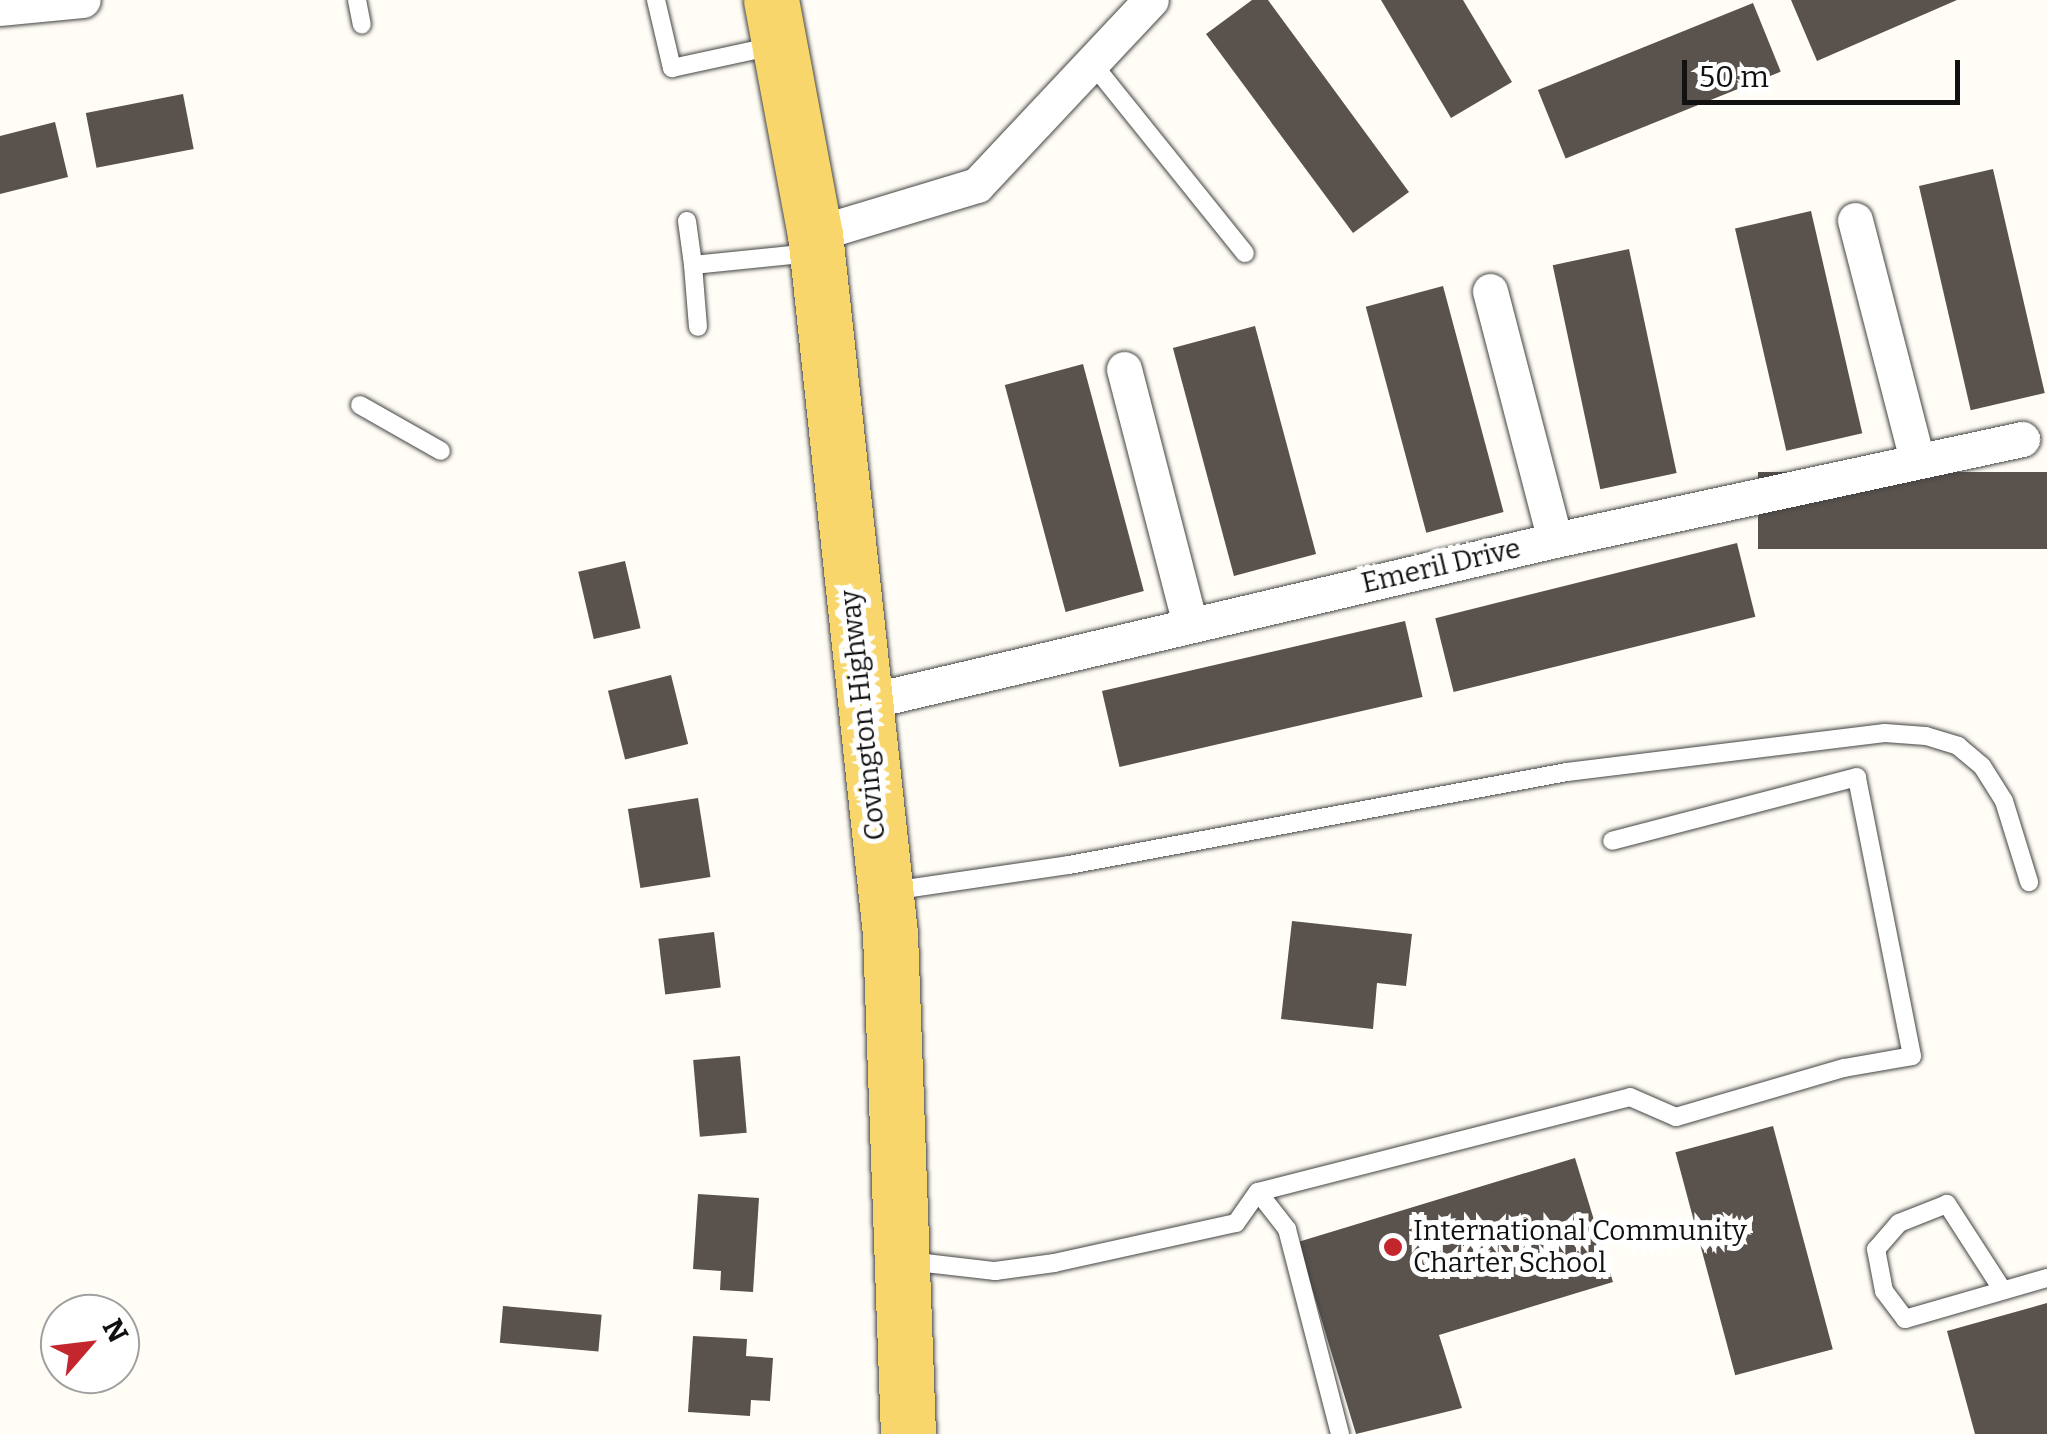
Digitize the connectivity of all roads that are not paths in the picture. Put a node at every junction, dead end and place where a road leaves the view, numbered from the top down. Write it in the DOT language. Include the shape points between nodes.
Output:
graph roads {
  1 [pos="357,0"];
  2 [pos="656,0"];
  3 [pos="1151,0"];
  4 [pos="60,2"];
  5 [pos="0,8"];
  6 [pos="774,22"];
  7 [pos="362,25"];
  8 [pos="1092,64"];
  9 [pos="1855,220"];
  10 [pos="687,221"];
  11 [pos="816,243"];
  12 [pos="1245,253"];
  13 [pos="693,265"];
  14 [pos="1490,291"];
  15 [pos="698,327"];
  16 [pos="1124,370"];
  17 [pos="360,405"];
  18 [pos="2022,440"];
  19 [pos="442,451"];
  20 [pos="1917,460"];
  21 [pos="1556,540"];
  22 [pos="1190,624"];
  23 [pos="861,703"];
  24 [pos="1612,841"];
  25 [pos="2028,882"];
  26 [pos="880,892"];
  27 [pos="1258,1192"];
  28 [pos="902,1261"];
  29 [pos="2047,1278"];
  30 [pos="2000,1286"];
  31 [pos="908,1434"];
  32 [pos="1340,1434"];
  1 -- 7 [label="lane"];
  2 -- 6 [label="lane" via="672,68"];
  3 -- 8 [label="street"];
  4 -- 5 [label="street"];
  6 -- 11 [label="main road, Covington Highway"];
  8 -- 11 [label="street" via="977,185"];
  8 -- 12 [label="lane"];
  9 -- 20 [label="street"];
  10 -- 13 [label="lane"];
  11 -- 13 [label="lane"];
  11 -- 23 [label="main road, Covington Highway"];
  13 -- 15 [label="lane"];
  14 -- 21 [label="street"];
  16 -- 22 [label="street"];
  17 -- 19 [label="lane"];
  18 -- 20 [label="street, Emeril Drive"];
  20 -- 21 [label="street, Emeril Drive"];
  21 -- 22 [label="street, Emeril Drive"];
  22 -- 23 [label="street, Emeril Drive"];
  23 -- 26 [label="main road, Covington Highway"];
  24 -- 27 [label="lane" via="1856,777 1912,1056 1827,1072 1676,1117 1630,1097"];
  25 -- 26 [label="lane" via="2004,801 1982,766 1942,741 1885,734 1567,772 1088,862"];
  26 -- 28 [label="main road, Covington Highway" via="890,934"];
  27 -- 28 [label="lane" via="1236,1224 1054,1263 995,1271"];
  27 -- 32 [label="lane" via="1287,1229"];
  28 -- 31 [label="main road, Covington Highway"];
  29 -- 30 [label="lane"];
  30 -- 30 [label="lane" via="1948,1204 1899,1223 1876,1249 1884,1291 1905,1319 1948,1310"];
}
